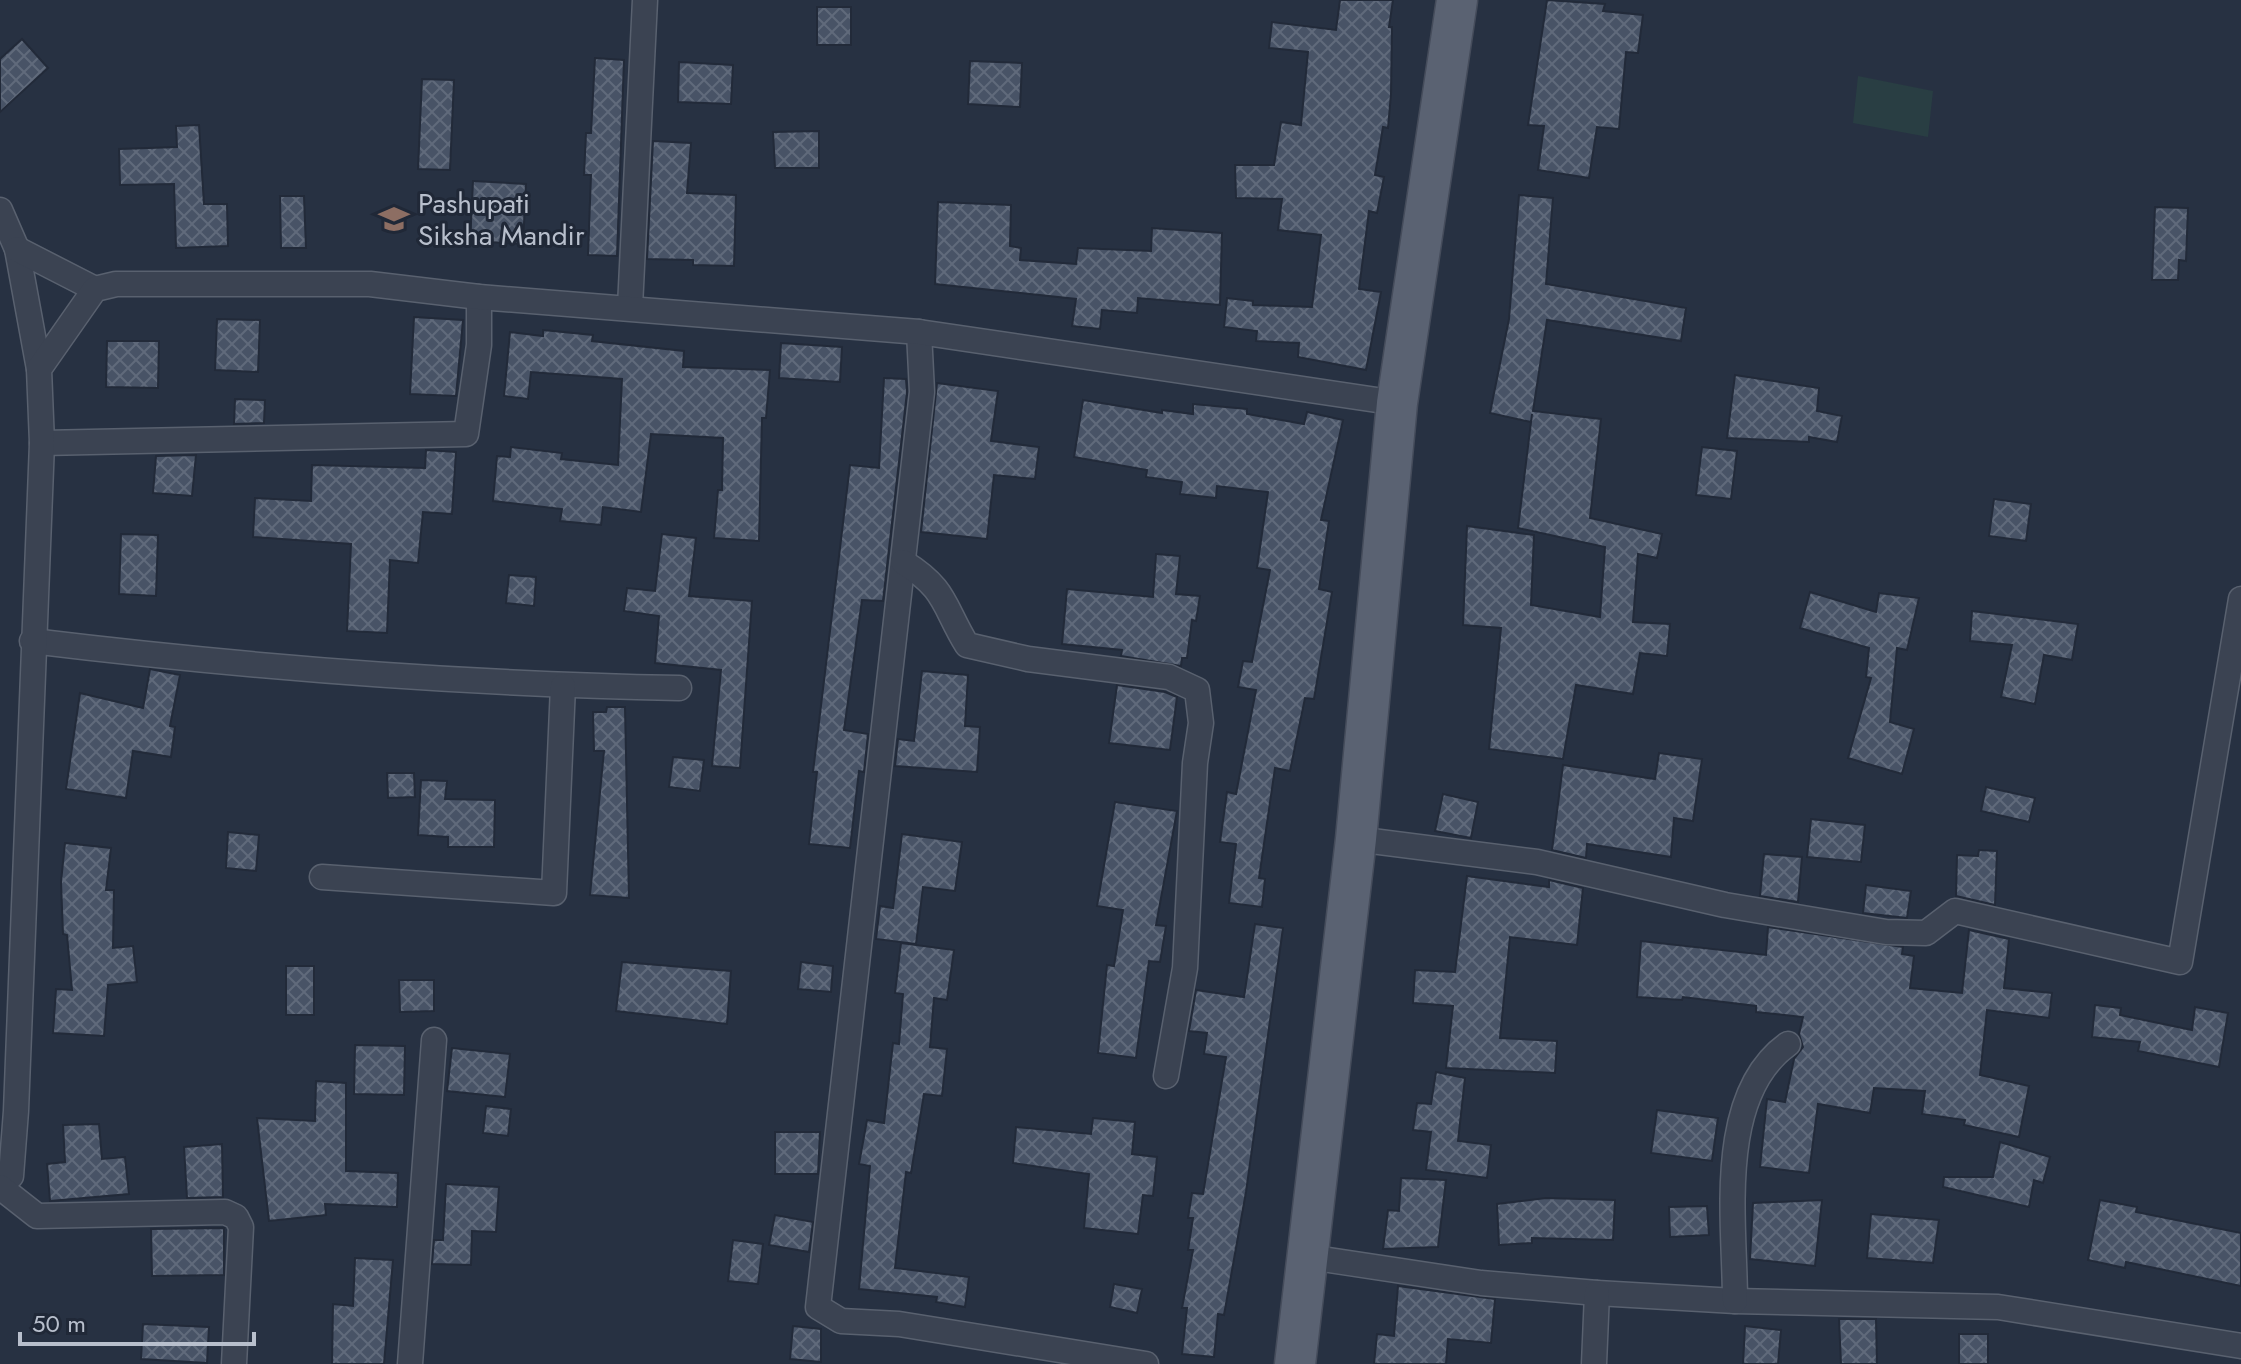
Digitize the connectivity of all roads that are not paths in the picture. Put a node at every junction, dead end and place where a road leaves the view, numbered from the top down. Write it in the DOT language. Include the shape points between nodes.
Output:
graph roads {
  1 [pos="645,0"];
  2 [pos="1457,0"];
  3 [pos="0,210"];
  4 [pos="17,249"];
  5 [pos="95,289"];
  6 [pos="479,297"];
  7 [pos="630,307"];
  8 [pos="919,332"];
  9 [pos="39,369"];
  10 [pos="1397,403"];
  11 [pos="42,443"];
  12 [pos="903,562"];
  13 [pos="2241,599"];
  14 [pos="32,641"];
  15 [pos="563,686"];
  16 [pos="679,688"];
  17 [pos="1356,839"];
  18 [pos="322,877"];
  19 [pos="434,1040"];
  20 [pos="1788,1044"];
  21 [pos="1166,1076"];
  22 [pos="0,1186"];
  23 [pos="1309,1257"];
  24 [pos="1597,1293"];
  25 [pos="1735,1301"];
  26 [pos="2241,1346"];
  27 [pos="234,1364"];
  28 [pos="410,1364"];
  29 [pos="1146,1364"];
  30 [pos="1295,1364"];
  31 [pos="1594,1364"];
  1 -- 7 [label="street"];
  2 -- 10 [label="main road"];
  3 -- 4 [label="street"];
  4 -- 5 [label="street"];
  4 -- 9 [label="street"];
  5 -- 6 [label="street" via="116,284 370,284"];
  5 -- 9 [label="street"];
  6 -- 7 [label="street"];
  6 -- 11 [label="street" via="479,345 466,434"];
  7 -- 8 [label="street"];
  8 -- 10 [label="street"];
  8 -- 12 [label="street" via="922,392"];
  9 -- 11 [label="street"];
  10 -- 17 [label="main road"];
  11 -- 14 [label="street"];
  12 -- 21 [label="street" via="924,575 949,604 967,645 1028,659 1169,677 1197,690 1201,723 1185,968"];
  12 -- 29 [label="street" via="818,1307 841,1321 899,1324"];
  13 -- 17 [label="street" via="2180,962 1955,911 1926,933 1886,932 1725,905 1537,862"];
  14 -- 15 [label="street" via="194,660"];
  14 -- 22 [label="street" via="16,1111 11,1176"];
  15 -- 16 [label="street"];
  15 -- 18 [label="street" via="554,893"];
  17 -- 23 [label="main road"];
  19 -- 28 [label="street"];
  20 -- 25 [label="street" via="1773,1054 1755,1080 1743,1110 1733,1173"];
  22 -- 27 [label="street" via="37,1216 225,1212 236,1217 241,1227"];
  23 -- 24 [label="street" via="1481,1283"];
  23 -- 30 [label="main road"];
  24 -- 25 [label="street"];
  24 -- 31 [label="street"];
  25 -- 26 [label="street" via="1998,1307"];
}
